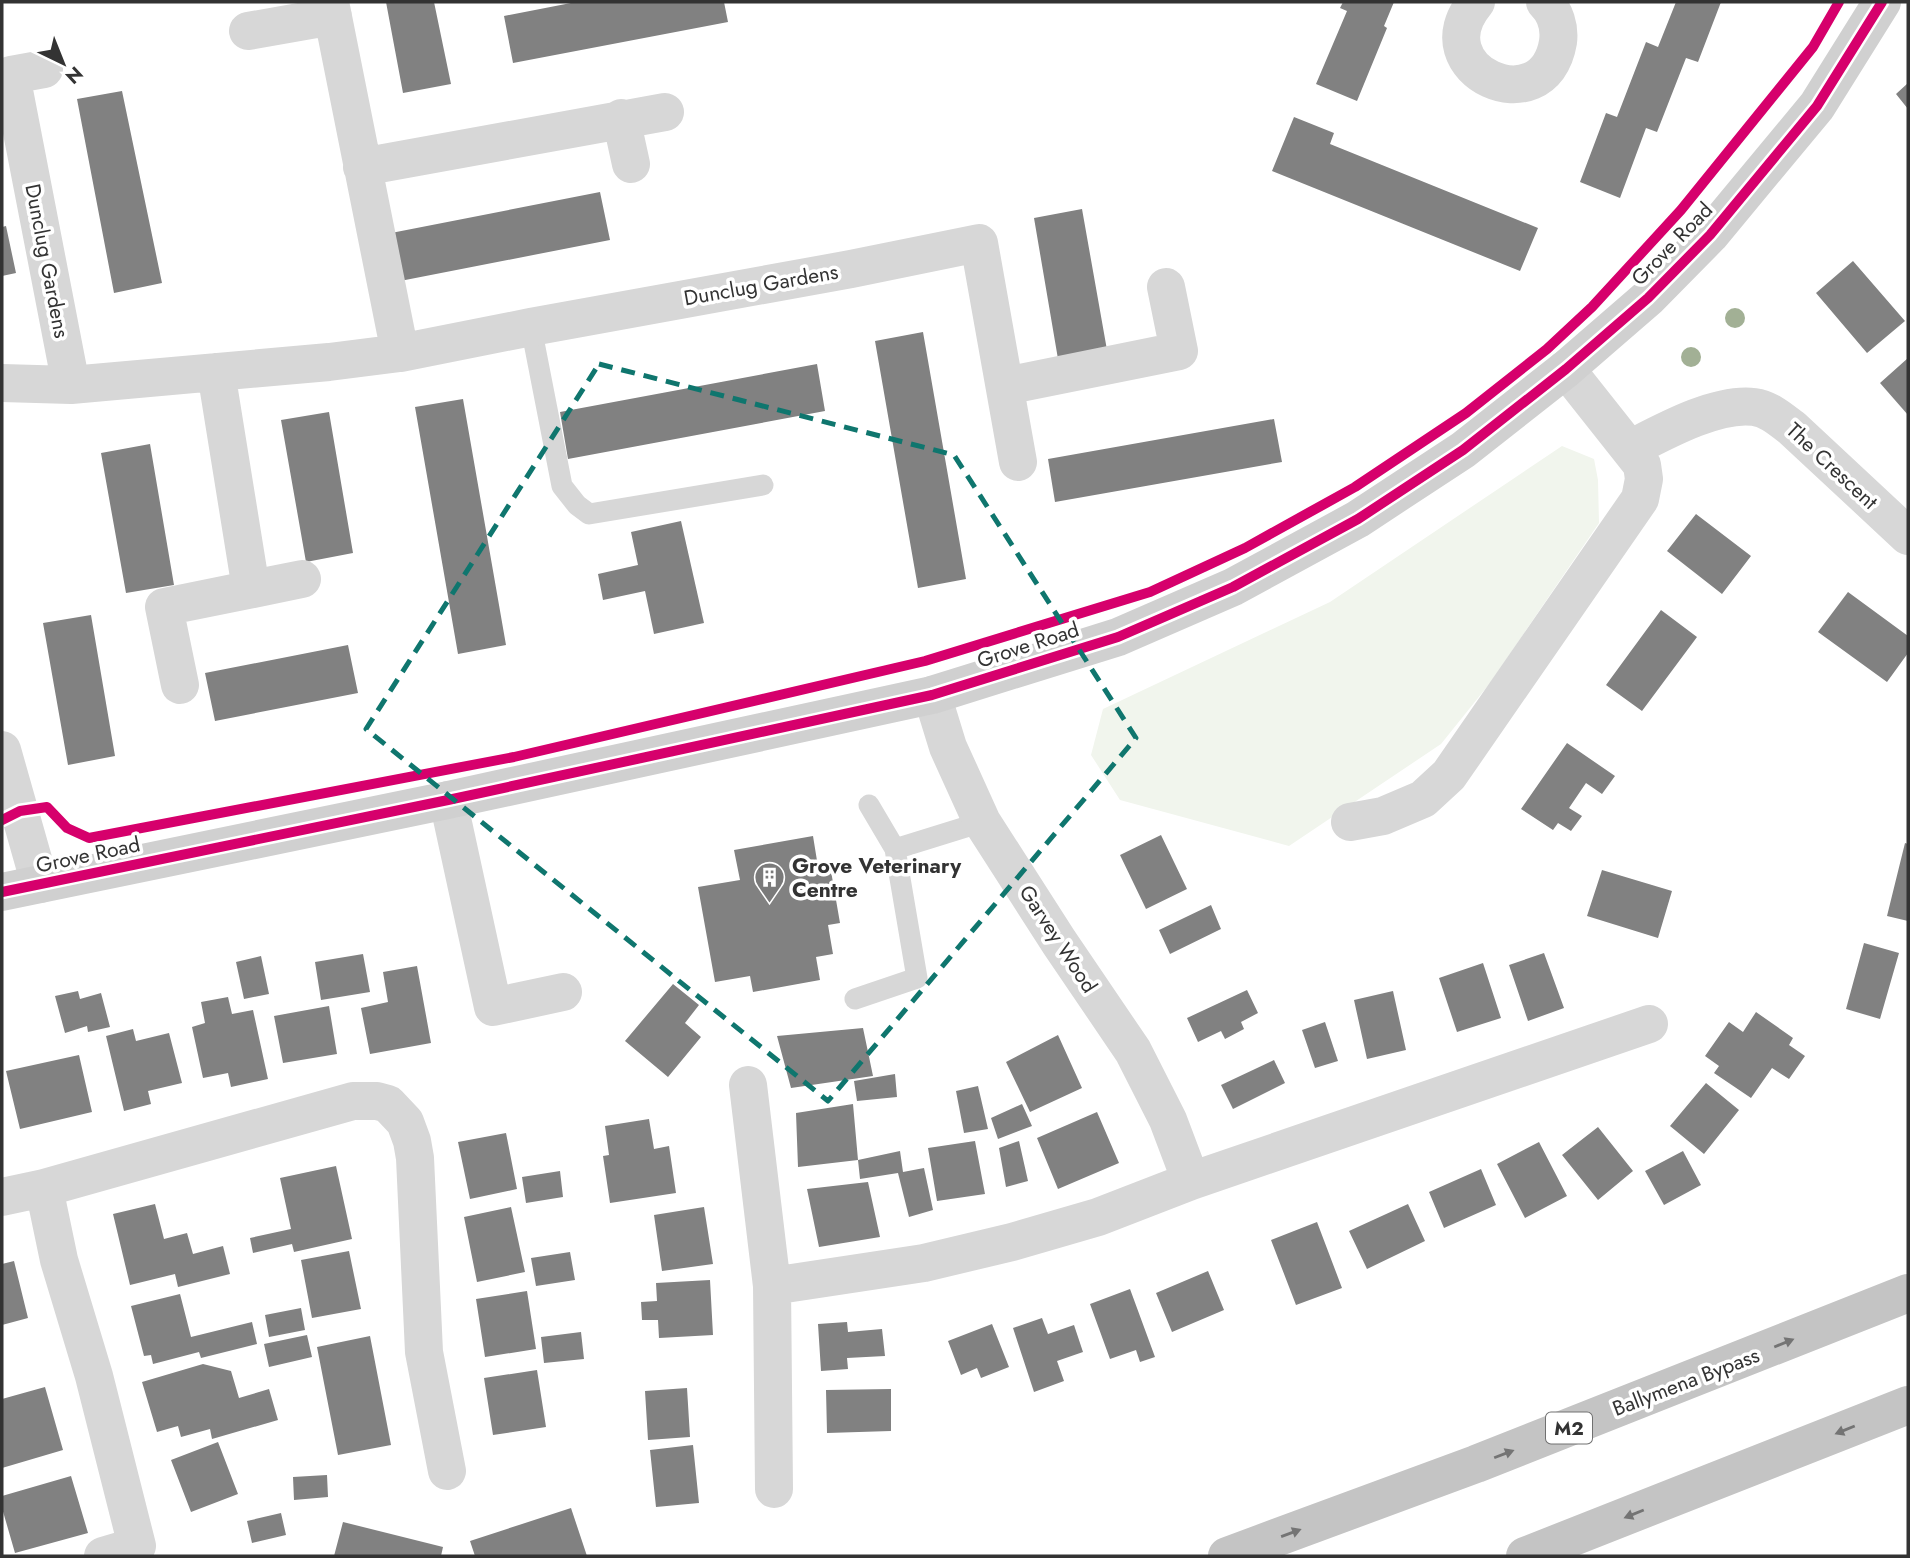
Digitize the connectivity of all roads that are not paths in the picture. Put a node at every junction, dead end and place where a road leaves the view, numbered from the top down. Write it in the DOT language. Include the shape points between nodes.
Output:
graph roads {
  1 [pos="1476,2"];
  2 [pos="1882,2"];
  3 [pos="1561,8"];
  4 [pos="332,9"];
  5 [pos="248,31"];
  6 [pos="44,69"];
  7 [pos="666,112"];
  8 [pos="621,118"];
  9 [pos="13,140"];
  10 [pos="631,164"];
  11 [pos="362,167"];
  12 [pos="1166,287"];
  13 [pos="531,327"];
  14 [pos="400,353"];
  15 [pos="1566,369"];
  16 [pos="216,372"];
  17 [pos="2,383"];
  18 [pos="71,384"];
  19 [pos="1005,386"];
  20 [pos="1630,449"];
  21 [pos="1018,462"];
  22 [pos="763,485"];
  23 [pos="1908,536"];
  24 [pos="302,579"];
  25 [pos="251,589"];
  26 [pos="180,685"];
  27 [pos="932,695"];
  28 [pos="2,750"];
  29 [pos="448,800"];
  30 [pos="869,806"];
  31 [pos="982,822"];
  32 [pos="1350,822"];
  33 [pos="895,849"];
  34 [pos="40,884"];
  35 [pos="2,892"];
  36 [pos="563,992"];
  37 [pos="855,999"];
  38 [pos="1649,1024"];
  39 [pos="748,1085"];
  40 [pos="1191,1181"];
  41 [pos="44,1188"];
  42 [pos="2,1197"];
  43 [pos="772,1286"];
  44 [pos="1908,1293"];
  45 [pos="1908,1405"];
  46 [pos="447,1471"];
  47 [pos="774,1489"];
  48 [pos="103,1556"];
  49 [pos="1227,1556"];
  50 [pos="1525,1556"];
  1 -- 3 [label="street" via="1462,26 1466,57 1475,70 1505,85 1529,81 1549,66 1556,51"];
  2 -- 15 [label="street, Grove Road" via="1816,106 1710,235 1648,298"];
  4 -- 5 [label="street"];
  4 -- 11 [label="street"];
  6 -- 9 [label="street, Dunclug Gardens" via="11,75"];
  7 -- 8 [label="street"];
  8 -- 10 [label="street"];
  8 -- 11 [label="street"];
  9 -- 18 [label="street, Dunclug Gardens"];
  11 -- 14 [label="street"];
  12 -- 19 [label="street" via="1179,351"];
  13 -- 14 [label="street, Dunclug Gardens"];
  13 -- 19 [label="street, Dunclug Gardens" via="979,243"];
  13 -- 22 [label="lane" via="562,486 589,514"];
  14 -- 16 [label="street, Dunclug Gardens"];
  15 -- 20 [label="street"];
  15 -- 27 [label="street, Grove Road" via="1463,450 1368,512 1233,587 1118,637"];
  16 -- 18 [label="street, Dunclug Gardens"];
  16 -- 25 [label="street"];
  17 -- 18 [label="street, Dunclug Gardens"];
  19 -- 21 [label="street, Dunclug Gardens"];
  20 -- 23 [label="street, The Crescent" via="1723,410 1761,409 1792,428"];
  20 -- 32 [label="street" via="1642,465 1644,479 1635,508 1449,775 1423,799 1383,816"];
  24 -- 25 [label="street"];
  25 -- 26 [label="street" via="164,607"];
  27 -- 29 [label="street, Grove Road"];
  27 -- 31 [label="street, Garvey Wood" via="948,747"];
  28 -- 34 [label="street"];
  29 -- 34 [label="street, Grove Road"];
  29 -- 36 [label="street" via="493,1007"];
  30 -- 33 [label="lane"];
  31 -- 33 [label="lane"];
  31 -- 40 [label="street, Garvey Wood" via="1133,1051"];
  33 -- 37 [label="lane" via="917,978"];
  34 -- 35 [label="street, Grove Road"];
  38 -- 40 [label="street"];
  39 -- 43 [label="street"];
  40 -- 43 [label="street" via="1098,1217 1012,1241 924,1263"];
  41 -- 42 [label="street"];
  41 -- 46 [label="street" via="353,1101 377,1101 393,1108 405,1122 415,1158 424,1353"];
  41 -- 48 [label="street" via="59,1260 137,1546"];
  43 -- 47 [label="street"];
  49 -- 44 [label="highway, Ballymena Bypass / M2, one-way" via="1476,1464"];
  45 -- 50 [label="highway, one-way"];
}
